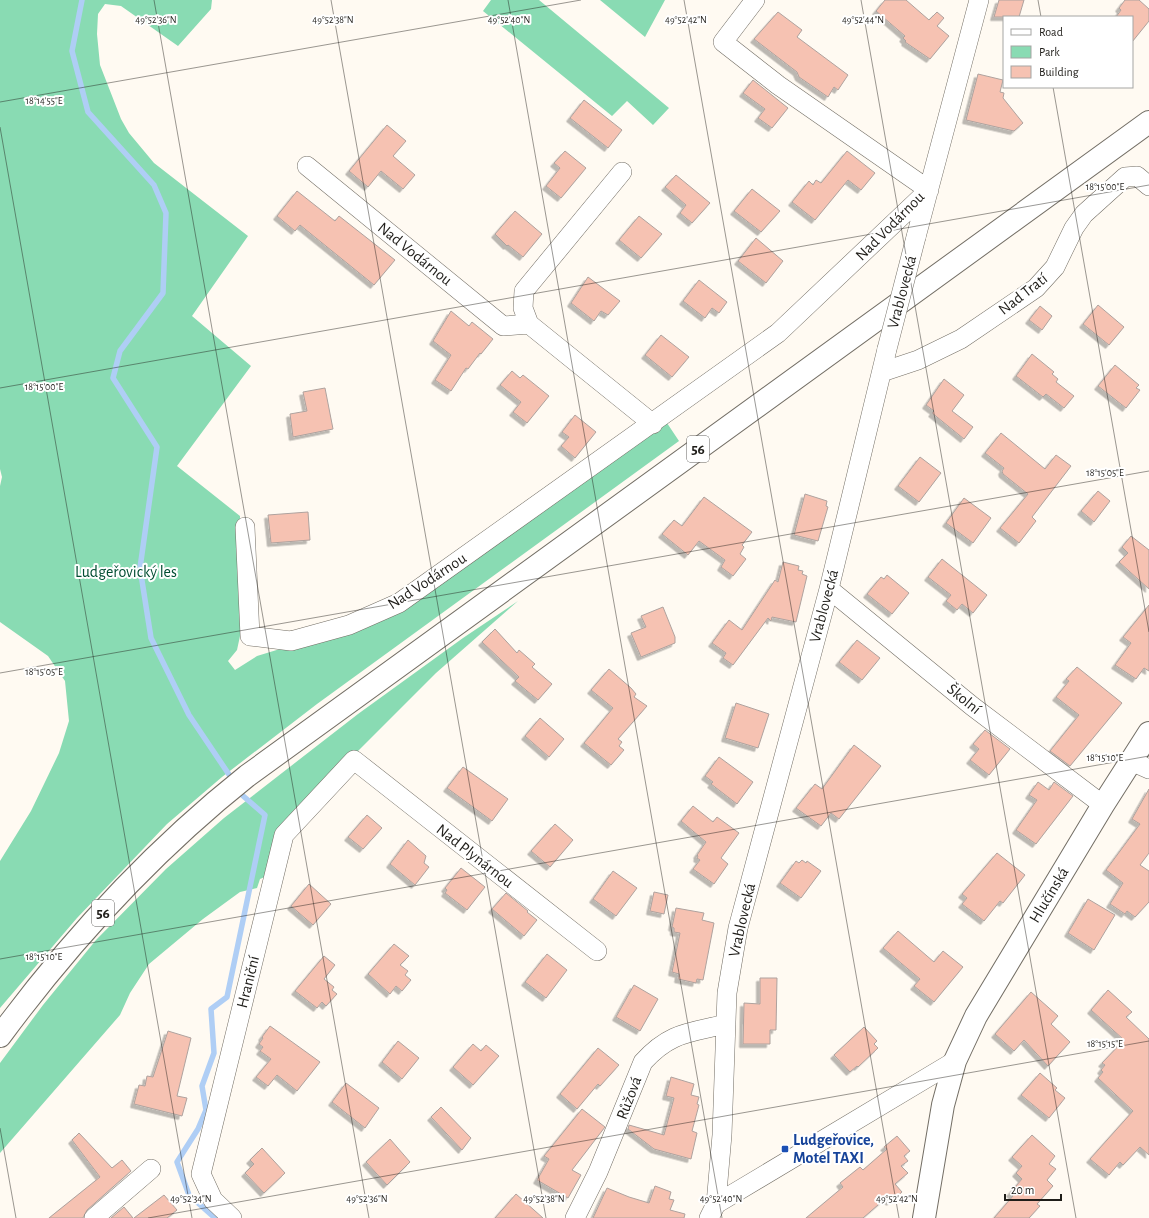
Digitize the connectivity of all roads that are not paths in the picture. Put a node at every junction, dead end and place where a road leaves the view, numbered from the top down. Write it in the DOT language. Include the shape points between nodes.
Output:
graph roads {
  1 [pos="755,0"];
  2 [pos="979,0"];
  3 [pos="1149,122"];
  4 [pos="308,166"];
  5 [pos="622,172"];
  6 [pos="1149,186"];
  7 [pos="928,190"];
  8 [pos="529,324"];
  9 [pos="882,372"];
  10 [pos="653,424"];
  11 [pos="245,527"];
  12 [pos="829,588"];
  13 [pos="1149,733"];
  14 [pos="354,760"];
  15 [pos="1140,765"];
  16 [pos="1103,805"];
  17 [pos="597,951"];
  18 [pos="726,1024"];
  19 [pos="0,1036"];
  20 [pos="955,1061"];
  21 [pos="151,1169"];
  22 [pos="712,1211"];
  23 [pos="94,1218"];
  24 [pos="232,1218"];
  25 [pos="575,1218"];
  26 [pos="924,1218"];
  1 -- 7 [label="street, Nad Vodárnou" via="723,42 778,86"];
  2 -- 7 [label="street, Vrablovecká"];
  3 -- 19 [label="main road, 56" via="247,776 169,843 124,889 41,983"];
  4 -- 8 [label="street, Nad Vodárnou" via="503,326"];
  5 -- 8 [label="street" via="524,291 523,308"];
  6 -- 9 [label="street, Nad Tratí" via="1137,176 1125,177 1078,222 1055,267 1036,288 961,340 918,360"];
  7 -- 9 [label="street, Vrablovecká, bridge"];
  7 -- 10 [label="street, Nad Vodárnou" via="778,334"];
  8 -- 10 [label="street"];
  9 -- 12 [label="street, Vrablovecká"];
  10 -- 11 [label="street, Nad Vodárnou" via="399,603 349,625 291,640 250,636"];
  12 -- 16 [label="street, Školní" via="972,706"];
  12 -- 18 [label="street, Vrablovecká" via="738,928 727,993"];
  13 -- 15 [label="main road, Hlučínská"];
  14 -- 17 [label="street, Nad Plynárnou"];
  14 -- 24 [label="street, Hraniční" via="284,835 202,1174 213,1200"];
  15 -- 16 [label="main road, Hlučínská"];
  16 -- 20 [label="main road, Hlučínská" via="976,1016"];
  18 -- 22 [label="street, Vrablovecká" via="722,1136"];
  18 -- 25 [label="street, Růžová" via="677,1035 655,1048 643,1062 598,1172"];
  20 -- 22 [label="street"];
  20 -- 26 [label="main road, Hlučínská" via="943,1105"];
  21 -- 23 [label="street"];
}
